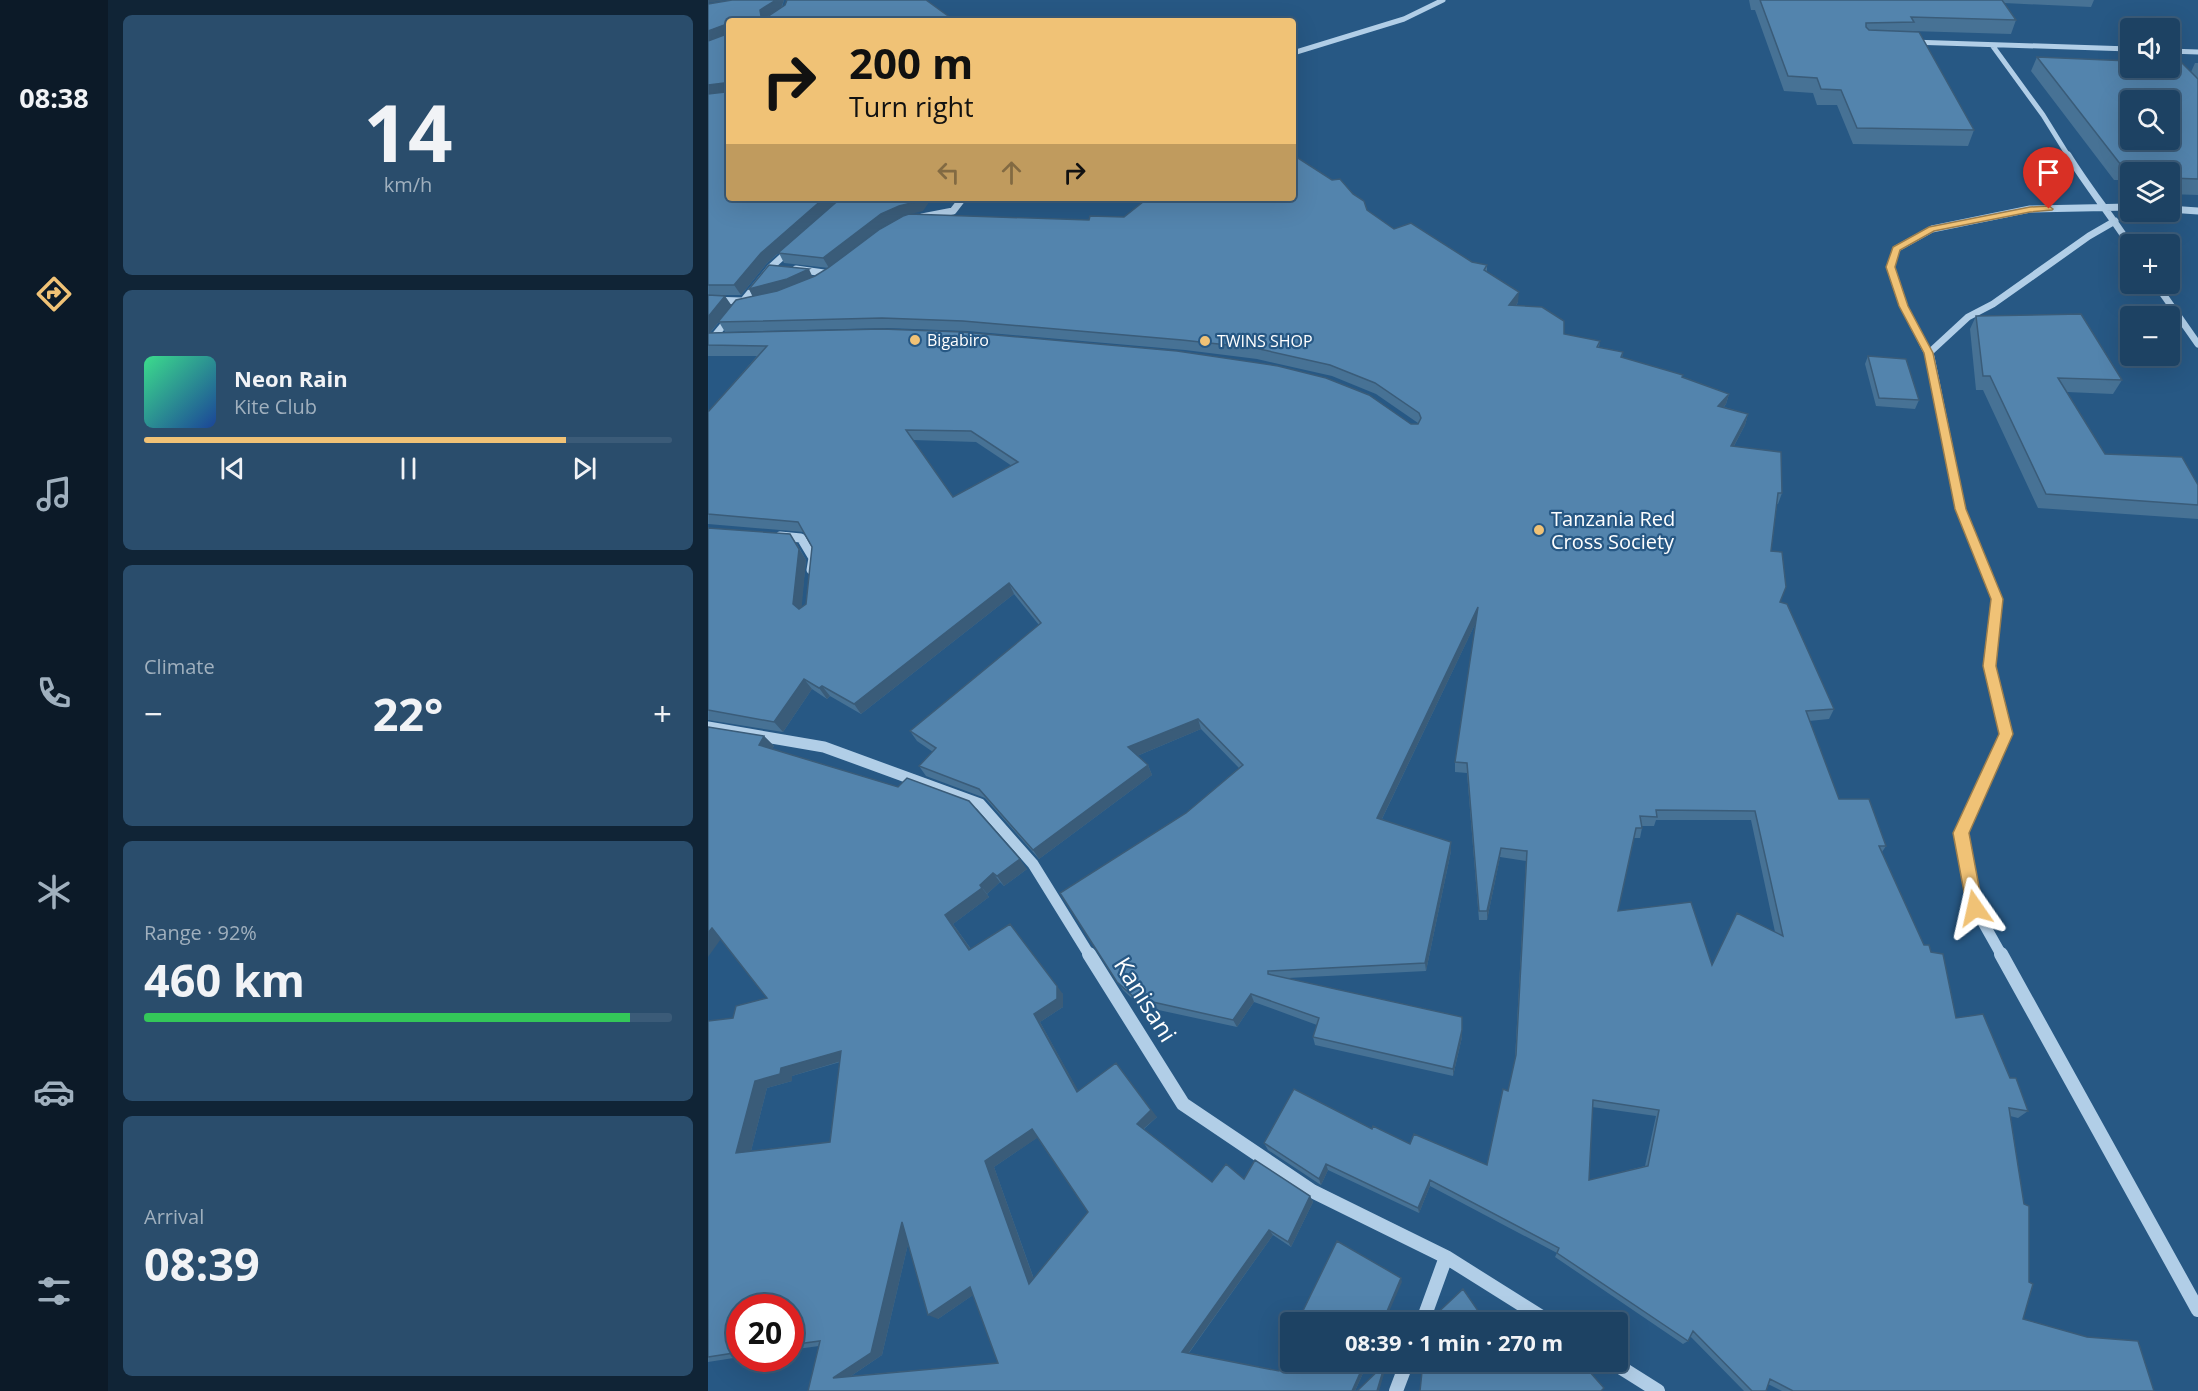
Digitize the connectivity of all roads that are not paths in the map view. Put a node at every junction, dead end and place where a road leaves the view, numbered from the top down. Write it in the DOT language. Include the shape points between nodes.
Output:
graph roads {
  1 [pos="1441,0"];
  2 [pos="1900,42"];
  3 [pos="1992,45"];
  4 [pos="2120,49"];
  5 [pos="2180,51"];
  6 [pos="1296,52"];
  7 [pos="2198,52"];
  8 [pos="961,201"];
  9 [pos="2105,206"];
  10 [pos="2120,207"];
  11 [pos="2180,210"];
  12 [pos="2198,211"];
  13 [pos="917,218"];
  14 [pos="2115,221"];
  15 [pos="2123,234"];
  16 [pos="797,244"];
  17 [pos="771,267"];
  18 [pos="781,268"];
  19 [pos="840,268"];
  20 [pos="791,269"];
  21 [pos="831,274"];
  22 [pos="821,280"];
  23 [pos="2163,294"];
  24 [pos="708,300"];
  25 [pos="742,303"];
  26 [pos="751,304"];
  27 [pos="726,338"];
  28 [pos="711,341"];
  29 [pos="2198,344"];
  30 [pos="1929,353"];
  31 [pos="766,535"];
  32 [pos="810,580"];
  33 [pos="708,727"];
  34 [pos="1446,1257"];
  35 [pos="2198,1310"];
  36 [pos="1426,1312"];
  37 [pos="1534,1312"];
  38 [pos="1403,1372"];
  39 [pos="1628,1372"];
  40 [pos="1396,1391"];
  41 [pos="1658,1391"];
  1 -- 6 [label="street" via="1404,19"];
  2 -- 3 [label="street"];
  3 -- 4 [label="street"];
  3 -- 9 [label="street" via="2043,115 2086,185"];
  5 -- 7 [label="street"];
  8 -- 13 [label="street" via="953,211"];
  9 -- 10 [label="street"];
  9 -- 14 [label="street"];
  9 -- 30 [label="street" via="2030,209 1932,229 1896,249 1891,267 1903,306"];
  11 -- 12 [label="street"];
  14 -- 15 [label="street"];
  14 -- 30 [label="street" via="1994,304 1968,317"];
  16 -- 17 [label="street"];
  17 -- 18 [label="street"];
  17 -- 25 [label="street"];
  19 -- 21 [label="street"];
  20 -- 21 [label="street"];
  21 -- 22 [label="street"];
  23 -- 29 [label="street"];
  24 -- 25 [label="street"];
  25 -- 26 [label="street"];
  25 -- 28 [label="street"];
  27 -- 28 [label="street"];
  30 -- 35 [label="street" via="1961,509 1997,599 1990,666 2006,734 1961,833 1975,908"];
  31 -- 32 [label="street" via="801,538 813,558"];
  33 -- 34 [label="street, Kanisani" via="824,747 980,804 1033,864 1184,1104 1312,1191"];
  34 -- 36 [label="street"];
  34 -- 37 [label="street, Kanisani"];
  38 -- 40 [label="street"];
  39 -- 41 [label="street"];
}
